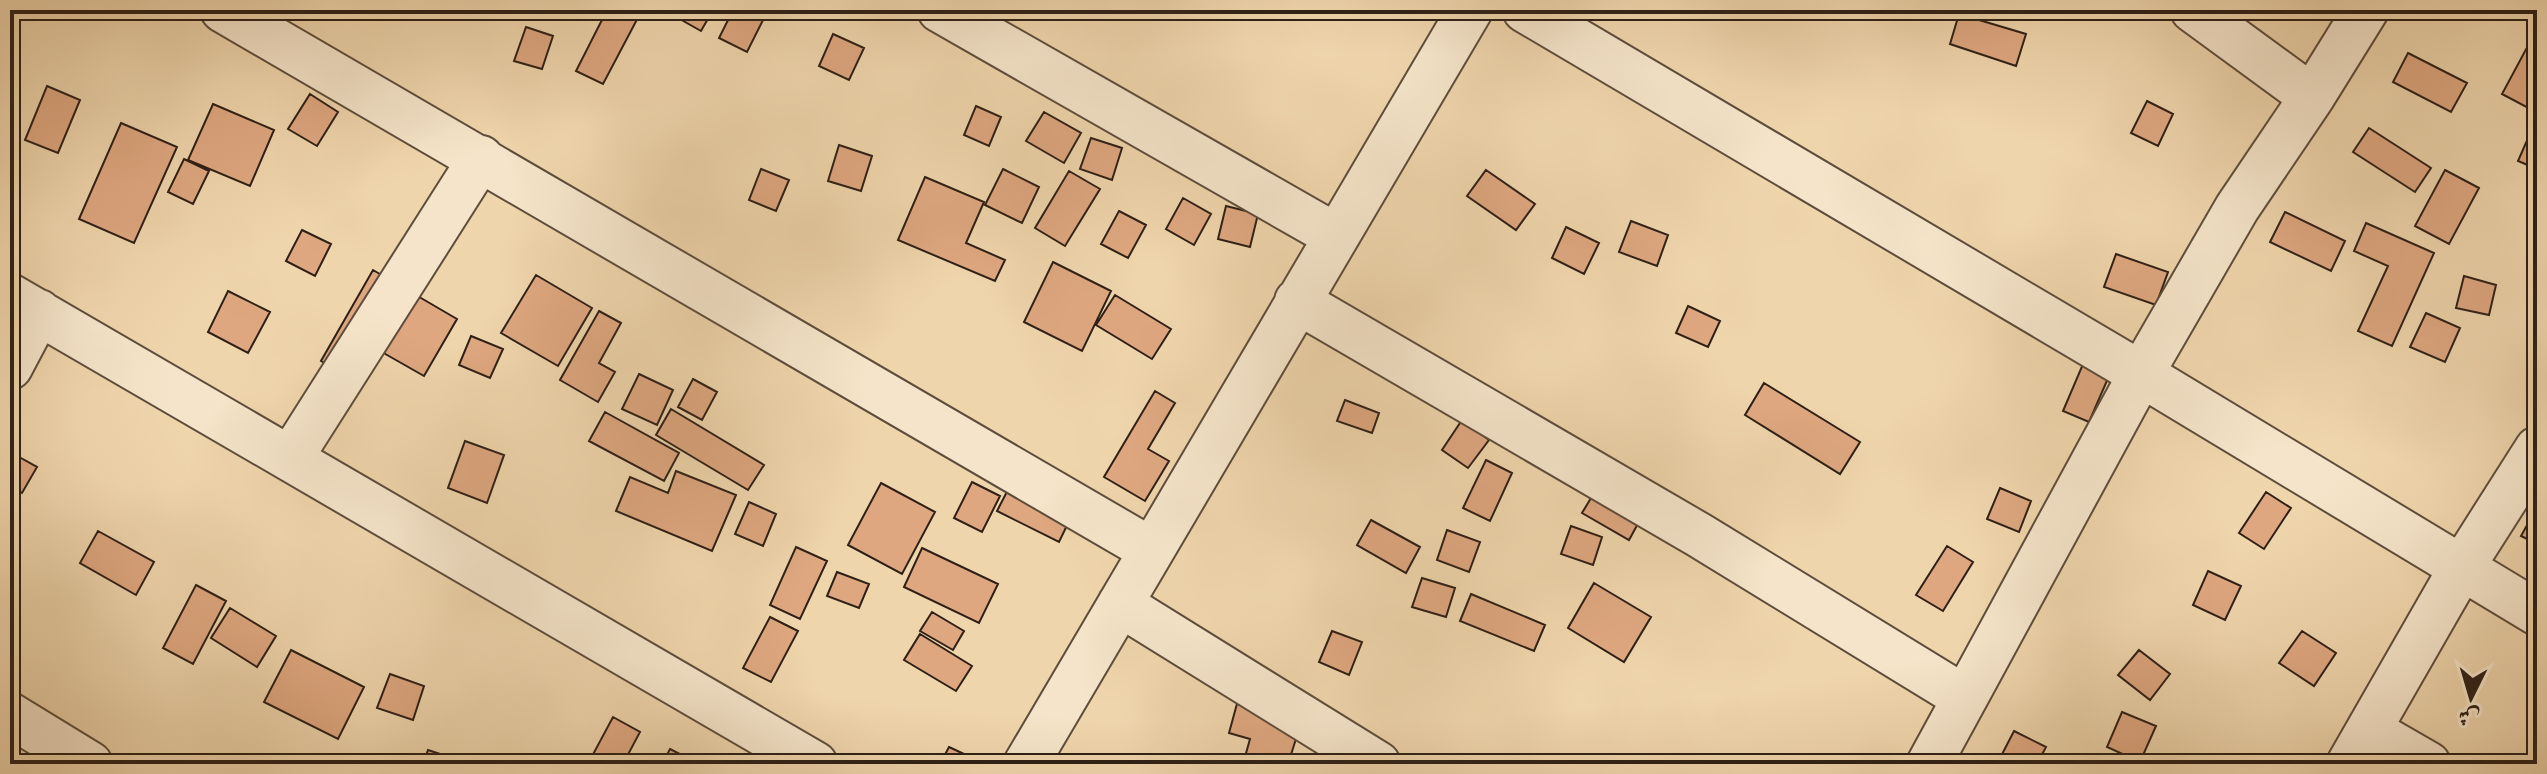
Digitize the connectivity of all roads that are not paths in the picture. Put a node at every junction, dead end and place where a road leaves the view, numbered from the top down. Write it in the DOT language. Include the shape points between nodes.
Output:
graph roads {
  1 [pos="223,10"];
  2 [pos="940,10"];
  3 [pos="1470,10"];
  4 [pos="1525,10"];
  5 [pos="2193,10"];
  6 [pos="2366,10"];
  7 [pos="2312,97"];
  8 [pos="481,158"];
  9 [pos="1336,236"];
  10 [pos="1297,301"];
  11 [pos="24,304"];
  12 [pos="10,367"];
  13 [pos="2141,374"];
  14 [pos="2537,449"];
  15 [pos="291,457"];
  16 [pos="1151,550"];
  17 [pos="2462,567"];
  18 [pos="1120,604"];
  19 [pos="2537,613"];
  20 [pos="1965,698"];
  21 [pos="10,715"];
  22 [pos="2359,747"];
  23 [pos="90,764"];
  24 [pos="815,764"];
  25 [pos="1026,764"];
  26 [pos="1378,764"];
  27 [pos="1929,764"];
  28 [pos="2428,764"];
  1 -- 8 [label="street"];
  2 -- 9 [label="street"];
  3 -- 9 [label="street"];
  4 -- 13 [label="street"];
  5 -- 7 [label="street"];
  6 -- 7 [label="street"];
  7 -- 13 [label="street" via="2237,208"];
  8 -- 15 [label="street"];
  8 -- 16 [label="street"];
  9 -- 10 [label="street"];
  10 -- 16 [label="street"];
  10 -- 20 [label="street" via="1699,535"];
  11 -- 12 [label="street"];
  11 -- 15 [label="street"];
  13 -- 17 [label="street"];
  13 -- 20 [label="street"];
  14 -- 17 [label="street"];
  15 -- 24 [label="street"];
  16 -- 18 [label="street"];
  17 -- 19 [label="street"];
  17 -- 22 [label="street"];
  18 -- 25 [label="street"];
  18 -- 26 [label="street"];
  20 -- 27 [label="street"];
  21 -- 23 [label="street"];
  22 -- 28 [label="street"];
}
